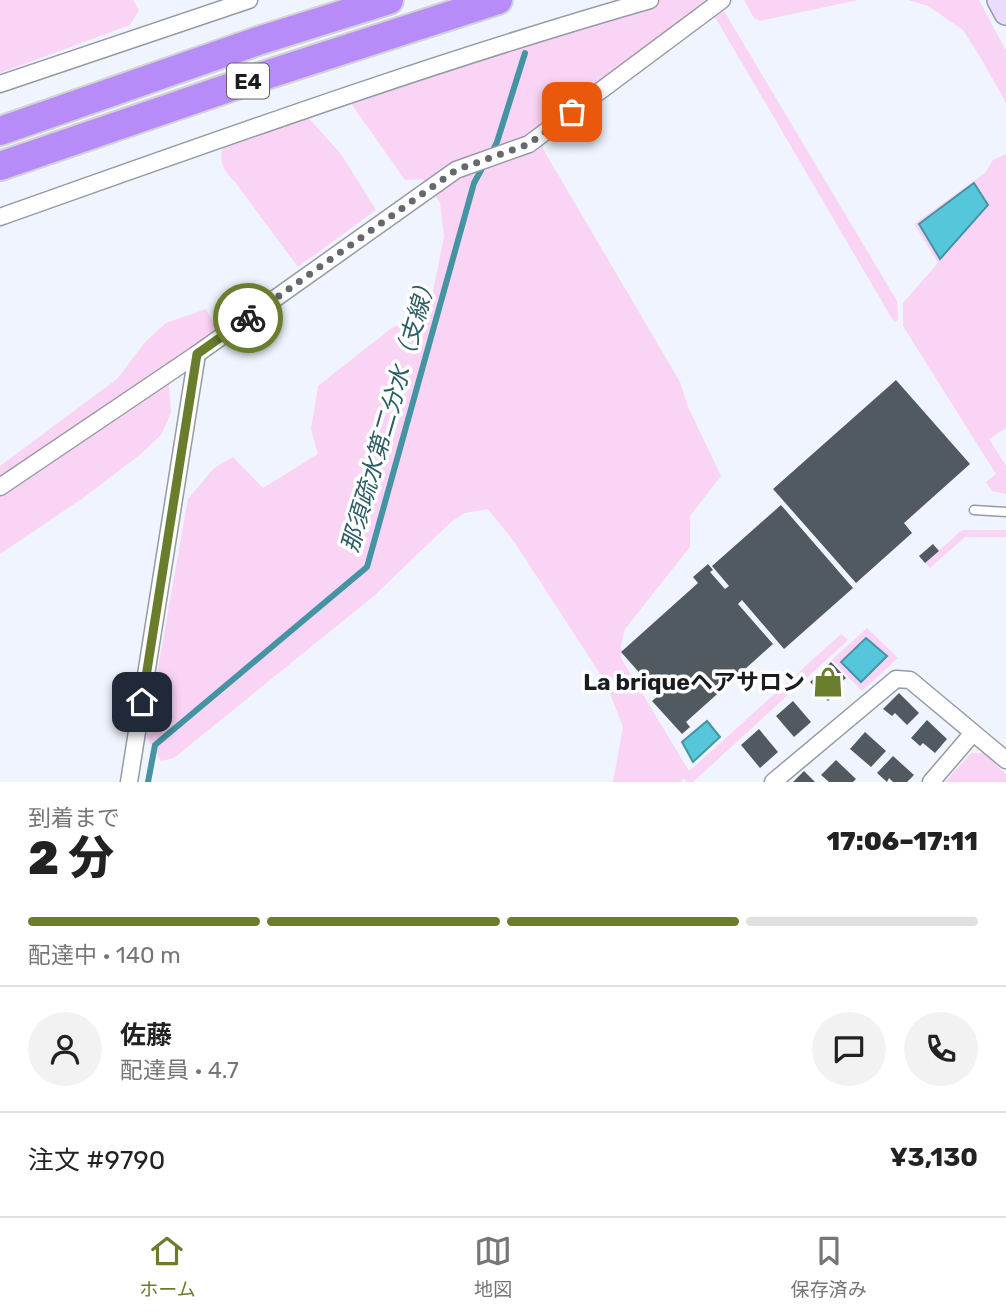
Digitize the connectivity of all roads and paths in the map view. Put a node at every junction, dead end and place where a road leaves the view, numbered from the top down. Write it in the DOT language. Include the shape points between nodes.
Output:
graph roads {
  1 [pos="249,0"];
  2 [pos="389,0"];
  3 [pos="498,0"];
  4 [pos="650,0"];
  5 [pos="722,0"];
  6 [pos="999,0"];
  7 [pos="1006,13"];
  8 [pos="0,84"];
  9 [pos="0,131"];
  10 [pos="0,166"];
  11 [pos="0,216"];
  12 [pos="197,354"];
  13 [pos="0,487"];
  14 [pos="974,510"];
  15 [pos="1006,512"];
  16 [pos="973,733"];
  17 [pos="1006,760"];
  18 [pos="129,782"];
  19 [pos="773,782"];
  20 [pos="931,782"];
  1 -- 8 [label="street"];
  2 -- 9 [label="highway, E4"];
  3 -- 10 [label="highway, E4"];
  4 -- 11 [label="street" via="299,112"];
  5 -- 12 [label="street" via="529,144 456,170"];
  6 -- 7 [label="main road"];
  12 -- 13 [label="street"];
  12 -- 18 [label="street"];
  14 -- 15 [label="lane"];
  16 -- 17 [label="street"];
  16 -- 19 [label="street" via="910,680 896,678"];
  16 -- 20 [label="street"];
}
